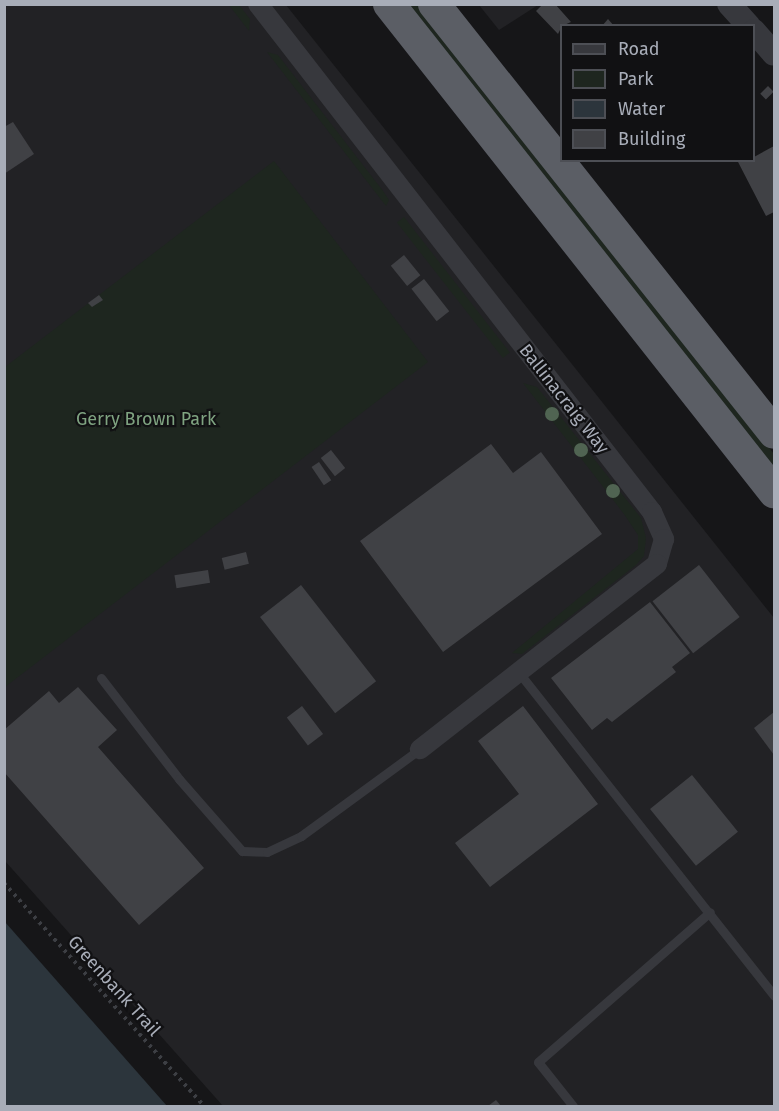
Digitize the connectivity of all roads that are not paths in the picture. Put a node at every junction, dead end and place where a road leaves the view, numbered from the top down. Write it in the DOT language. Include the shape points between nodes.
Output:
graph roads {
  1 [pos="258,4"];
  2 [pos="389,4"];
  3 [pos="435,4"];
  4 [pos="732,5"];
  5 [pos="747,24"];
  6 [pos="755,33"];
  7 [pos="774,54"];
  8 [pos="774,433"];
  9 [pos="774,492"];
  10 [pos="519,674"];
  11 [pos="101,678"];
  12 [pos="420,749"];
  13 [pos="710,912"];
  14 [pos="774,996"];
  15 [pos="573,1107"];
  1 -- 10 [label="street, Ballinacraig Way" via="660,527 664,539 657,564"];
  2 -- 9 [label="highway"];
  3 -- 8 [label="highway"];
  4 -- 5 [label="street"];
  6 -- 7 [label="street"];
  10 -- 12 [label="street, Ballinacraig Way"];
  10 -- 13 [label="lane"];
  11 -- 12 [label="lane" via="179,779 242,851 267,852 301,837"];
  13 -- 14 [label="lane"];
  13 -- 15 [label="lane" via="538,1062"];
}
